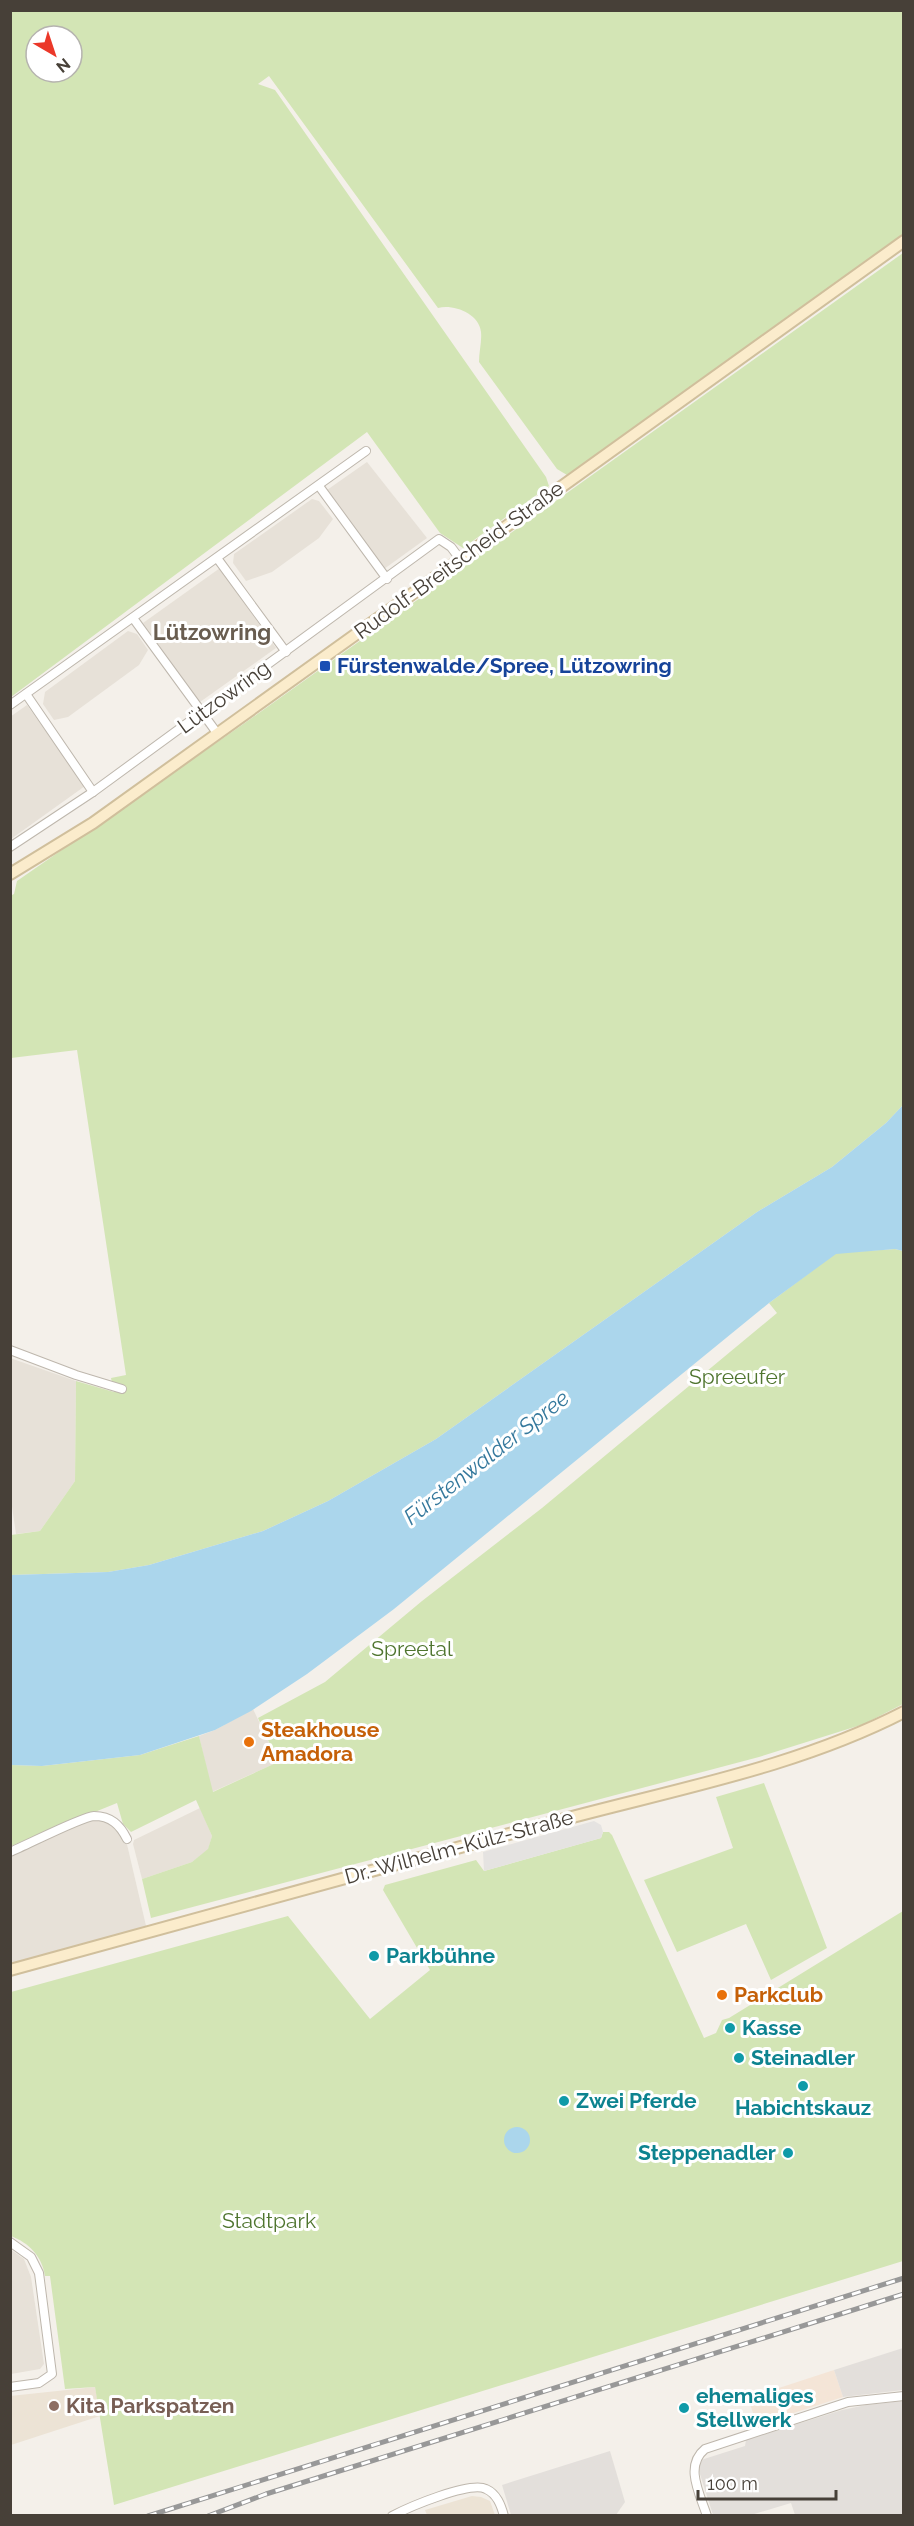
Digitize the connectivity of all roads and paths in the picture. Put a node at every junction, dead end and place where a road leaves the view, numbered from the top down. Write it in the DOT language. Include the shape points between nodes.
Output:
graph roads {
  1 [pos="903,241"];
  2 [pos="366,451"];
  3 [pos="319,486"];
  4 [pos="217,558"];
  5 [pos="460,559"];
  6 [pos="387,579"];
  7 [pos="133,618"];
  8 [pos="286,652"];
  9 [pos="26,694"];
  10 [pos="10,705"];
  11 [pos="203,712"];
  12 [pos="217,734"];
  13 [pos="93,792"];
  14 [pos="10,847"];
  15 [pos="10,874"];
  16 [pos="10,1350"];
  17 [pos="122,1389"];
  18 [pos="903,1712"];
  19 [pos="127,1839"];
  20 [pos="10,1852"];
  21 [pos="10,1970"];
  22 [pos="10,2242"];
  23 [pos="10,2387"];
  24 [pos="903,2396"];
  25 [pos="392,2516"];
  26 [pos="504,2516"];
  27 [pos="707,2516"];
  1 -- 5 [label="main road, Rudolf-Breitscheid-Straße"];
  2 -- 3 [label="street"];
  3 -- 4 [label="street"];
  3 -- 6 [label="street"];
  4 -- 7 [label="street"];
  4 -- 8 [label="street"];
  5 -- 6 [label="street, Lützowring" via="439,539"];
  5 -- 12 [label="main road, Rudolf-Breitscheid-Straße"];
  6 -- 8 [label="street, Lützowring"];
  7 -- 9 [label="street"];
  7 -- 11 [label="street"];
  8 -- 11 [label="street, Lützowring"];
  9 -- 10 [label="street"];
  9 -- 13 [label="street"];
  11 -- 12 [label="street"];
  11 -- 13 [label="street, Lützowring"];
  12 -- 15 [label="main road, Rudolf-Breitscheid-Straße" via="93,823"];
  13 -- 14 [label="street, Lützowring"];
  16 -- 17 [label="street"];
  18 -- 21 [label="main road, Dr.-Wilhelm-Külz-Straße" via="868,1730 754,1770"];
  19 -- 20 [label="street" via="114,1821 94,1816"];
  22 -- 23 [label="street" via="31,2257 39,2273 52,2374 39,2383"];
  24 -- 27 [label="street" via="848,2402 705,2449 696,2458 693,2472"];
  25 -- 26 [label="street" via="472,2487 486,2488 496,2497"];
}
